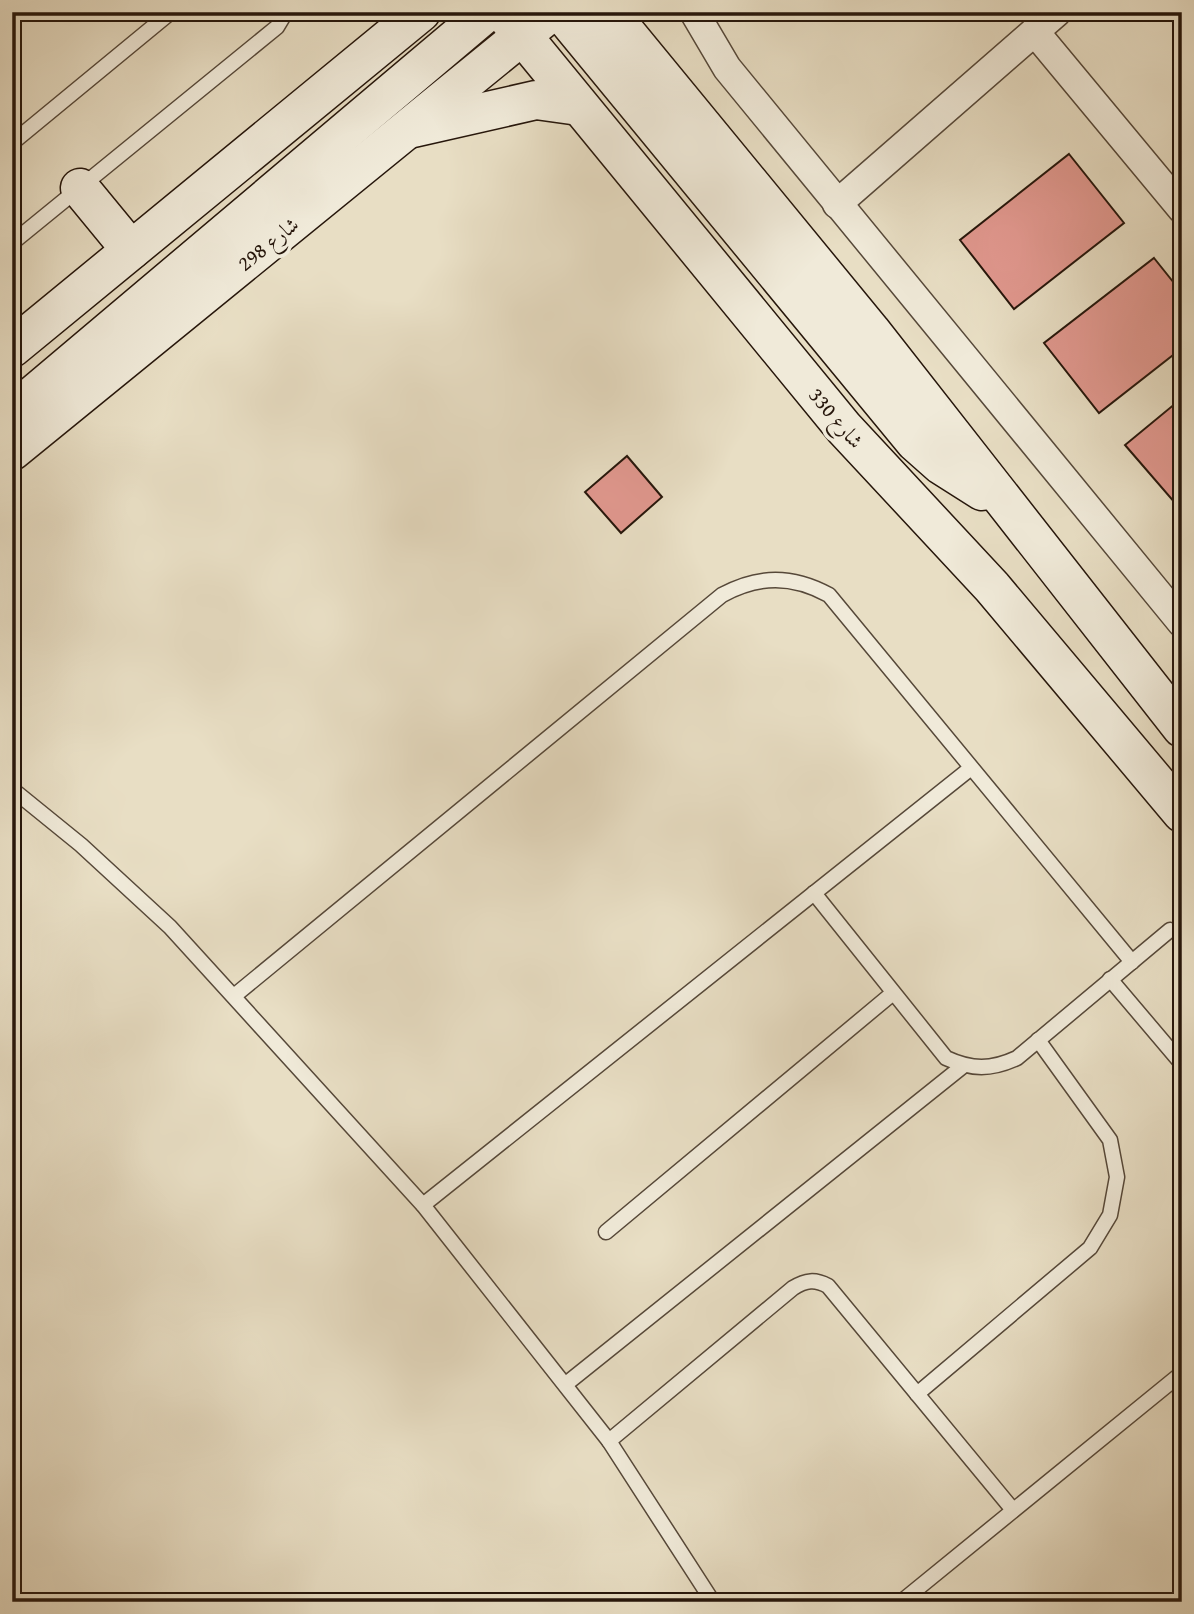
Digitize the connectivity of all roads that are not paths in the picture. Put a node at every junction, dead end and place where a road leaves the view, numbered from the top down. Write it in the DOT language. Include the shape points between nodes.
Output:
graph roads {
  1 [pos="171,12"];
  2 [pos="286,12"];
  3 [pos="486,12"];
  4 [pos="561,12"];
  5 [pos="609,12"];
  6 [pos="640,12"];
  7 [pos="676,12"];
  8 [pos="694,12"];
  9 [pos="1057,12"];
  10 [pos="404,18"];
  11 [pos="525,18"];
  12 [pos="1035,32"];
  13 [pos="647,55"];
  14 [pos="727,68"];
  15 [pos="579,106"];
  16 [pos="407,129"];
  17 [pos="12,143"];
  18 [pos="80,188"];
  19 [pos="837,204"];
  20 [pos="1182,209"];
  21 [pos="12,243"];
  22 [pos="131,250"];
  23 [pos="12,348"];
  24 [pos="12,413"];
  25 [pos="12,451"];
  26 [pos="1005,504"];
  27 [pos="1182,624"];
  28 [pos="1182,728"];
  29 [pos="971,768"];
  30 [pos="12,789"];
  31 [pos="1182,813"];
  32 [pos="814,893"];
  33 [pos="1170,930"];
  34 [pos="1132,962"];
  35 [pos="1111,979"];
  36 [pos="893,993"];
  37 [pos="234,996"];
  38 [pos="1038,1040"];
  39 [pos="1182,1064"];
  40 [pos="963,1066"];
  41 [pos="423,1205"];
  42 [pos="606,1231"];
  43 [pos="1182,1373"];
  44 [pos="566,1384"];
  45 [pos="917,1394"];
  46 [pos="609,1441"];
  47 [pos="1013,1510"];
  48 [pos="713,1602"];
  49 [pos="901,1602"];
  1 -- 17 [label="lane"];
  2 -- 18 [label="lane" via="276,27"];
  3 -- 24 [label="street"];
  4 -- 26 [label="street" via="915,442 955,475"];
  5 -- 13 [label="street"];
  6 -- 13 [label="street"];
  7 -- 14 [label="street" via="702,50"];
  8 -- 14 [label="street"];
  9 -- 12 [label="street"];
  10 -- 22 [label="street"];
  11 -- 15 [label="street, شارع 330"];
  11 -- 16 [label="street, شارع 298"];
  12 -- 19 [label="street"];
  12 -- 20 [label="street"];
  13 -- 26 [label="street"];
  14 -- 19 [label="street"];
  15 -- 16 [label="street" via="536,100"];
  15 -- 31 [label="street, شارع 330" via="844,428 992,587"];
  16 -- 25 [label="street, شارع 298"];
  18 -- 21 [label="lane"];
  18 -- 22 [label="street"];
  19 -- 27 [label="street"];
  22 -- 23 [label="street"];
  26 -- 28 [label="street"];
  29 -- 32 [label="lane"];
  29 -- 34 [label="lane"];
  29 -- 37 [label="lane" via="829,595 785,579 739,586"];
  30 -- 37 [label="lane" via="128,886"];
  32 -- 36 [label="lane"];
  32 -- 41 [label="lane"];
  33 -- 34 [label="lane"];
  34 -- 35 [label="lane"];
  35 -- 38 [label="lane"];
  35 -- 39 [label="lane"];
  36 -- 40 [label="lane" via="946,1058"];
  36 -- 42 [label="lane"];
  37 -- 41 [label="lane"];
  38 -- 40 [label="lane" via="1000,1066"];
  38 -- 45 [label="lane" via="1110,1140 1117,1177 1110,1215 1090,1248"];
  40 -- 44 [label="lane"];
  41 -- 44 [label="lane"];
  43 -- 47 [label="lane"];
  44 -- 46 [label="lane"];
  45 -- 46 [label="lane" via="828,1286 810,1280 793,1288"];
  45 -- 47 [label="lane"];
  46 -- 48 [label="lane"];
  47 -- 49 [label="lane"];
}
